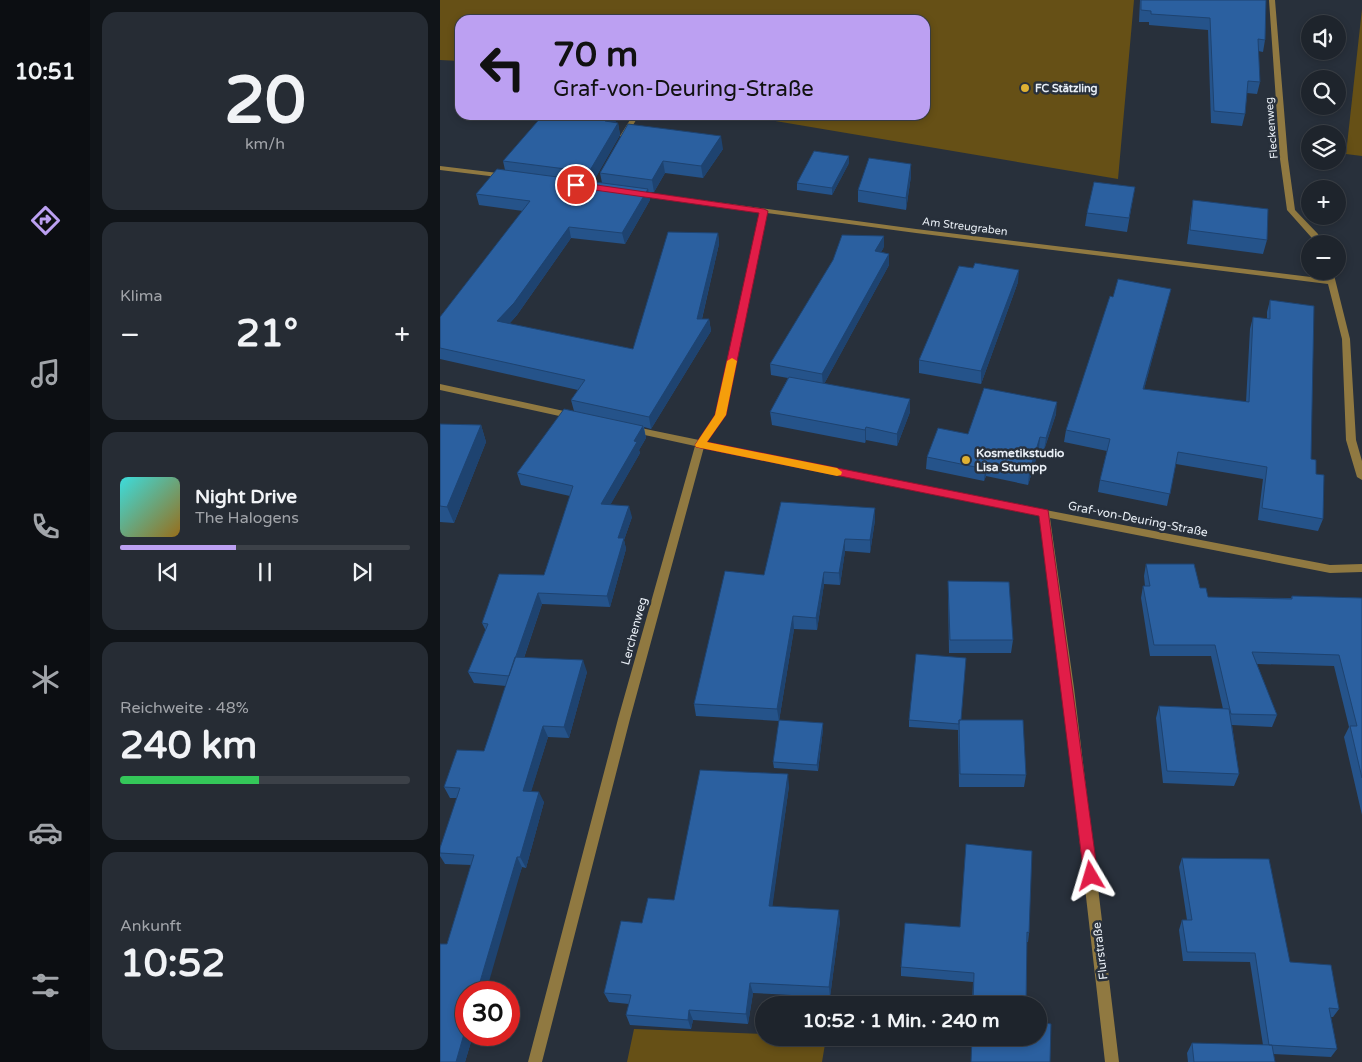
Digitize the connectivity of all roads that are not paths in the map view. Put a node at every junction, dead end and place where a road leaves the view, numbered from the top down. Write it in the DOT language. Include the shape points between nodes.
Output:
graph roads {
  1 [pos="1272,0"];
  2 [pos="633,120"];
  3 [pos="618,147"];
  4 [pos="440,168"];
  5 [pos="518,178"];
  6 [pos="632,192"];
  7 [pos="764,211"];
  8 [pos="1314,235"];
  9 [pos="1333,282"];
  10 [pos="440,387"];
  11 [pos="586,419"];
  12 [pos="624,428"];
  13 [pos="700,445"];
  14 [pos="1362,477"];
  15 [pos="1044,513"];
  16 [pos="1362,568"];
  17 [pos="536,1062"];
  18 [pos="1112,1062"];
  1 -- 8 [label="street, Fleckenweg" via="1291,210"];
  2 -- 3 [label="street"];
  4 -- 5 [label="street"];
  6 -- 7 [label="street, Am Streugraben"];
  7 -- 9 [label="street, Am Streugraben"];
  7 -- 13 [label="street, Lerchenweg" via="720,415"];
  9 -- 14 [label="street" via="1346,339 1351,440"];
  10 -- 11 [label="street"];
  12 -- 13 [label="street, Graf-von-Deuring-Straße"];
  13 -- 15 [label="street, Graf-von-Deuring-Straße"];
  13 -- 17 [label="street, Lerchenweg" via="624,719"];
  15 -- 16 [label="street, Graf-von-Deuring-Straße" via="1330,569"];
  15 -- 18 [label="street, Flurstraße"];
}
